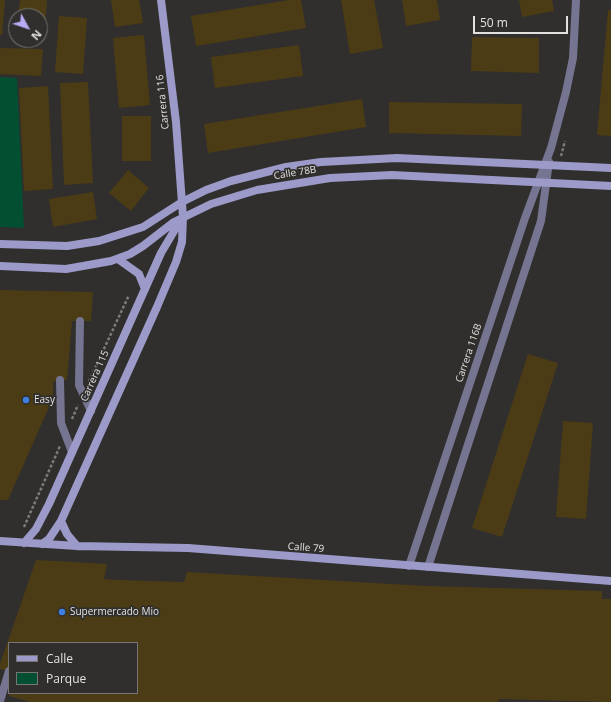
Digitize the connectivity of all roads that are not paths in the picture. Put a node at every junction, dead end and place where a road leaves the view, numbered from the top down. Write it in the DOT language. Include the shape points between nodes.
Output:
graph roads {
  1 [pos="161,0"];
  2 [pos="576,0"];
  3 [pos="547,165"];
  4 [pos="611,168"];
  5 [pos="542,183"];
  6 [pos="611,186"];
  7 [pos="182,202"];
  8 [pos="183,217"];
  9 [pos="0,244"];
  10 [pos="118,259"];
  11 [pos="0,266"];
  12 [pos="145,290"];
  13 [pos="80,321"];
  14 [pos="60,380"];
  15 [pos="91,411"];
  16 [pos="72,452"];
  17 [pos="61,521"];
  18 [pos="0,541"];
  19 [pos="24,543"];
  20 [pos="42,544"];
  21 [pos="77,546"];
  22 [pos="409,566"];
  23 [pos="428,567"];
  24 [pos="611,581"];
  25 [pos="8,674"];
  26 [pos="0,701"];
  1 -- 7 [label="street, Carrera 116" via="176,122"];
  2 -- 3 [label="street, Carrera 116B" via="572,58"];
  3 -- 4 [label="street, Calle 78B"];
  3 -- 5 [label="street, Carrera 116B"];
  3 -- 7 [label="street, Calle 78B" via="397,158 321,162 286,167 231,181"];
  5 -- 6 [label="street, Calle 78B"];
  5 -- 8 [label="street, Calle 78B" via="392,175 330,178 242,194"];
  5 -- 22 [label="street, Carrera 116B"];
  5 -- 23 [label="street, Carrera 116B" via="541,221"];
  7 -- 8 [label="street"];
  7 -- 9 [label="street, Calle 78B" via="143,227 99,241 68,246"];
  8 -- 10 [label="street, Calle 78B" via="143,246"];
  8 -- 12 [label="street, Carrera 115" via="167,239"];
  8 -- 17 [label="street" via="182,242 176,262"];
  10 -- 11 [label="street, Calle 78B" via="66,269"];
  10 -- 12 [label="street" via="139,274"];
  12 -- 15 [label="street, Carrera 115"];
  13 -- 15 [label="street" via="79,385"];
  14 -- 16 [label="street" via="62,423"];
  15 -- 16 [label="street, Carrera 115"];
  16 -- 19 [label="street, Carrera 115" via="49,504 33,533"];
  17 -- 20 [label="street" via="49,539"];
  17 -- 21 [label="street"];
  18 -- 19 [label="street, Calle 79"];
  19 -- 20 [label="street, Calle 79"];
  20 -- 21 [label="street, Calle 79"];
  21 -- 22 [label="street, Calle 79" via="188,548"];
  22 -- 23 [label="street, Calle 79"];
  23 -- 24 [label="street, Calle 79"];
  25 -- 26 [label="street"];
}
